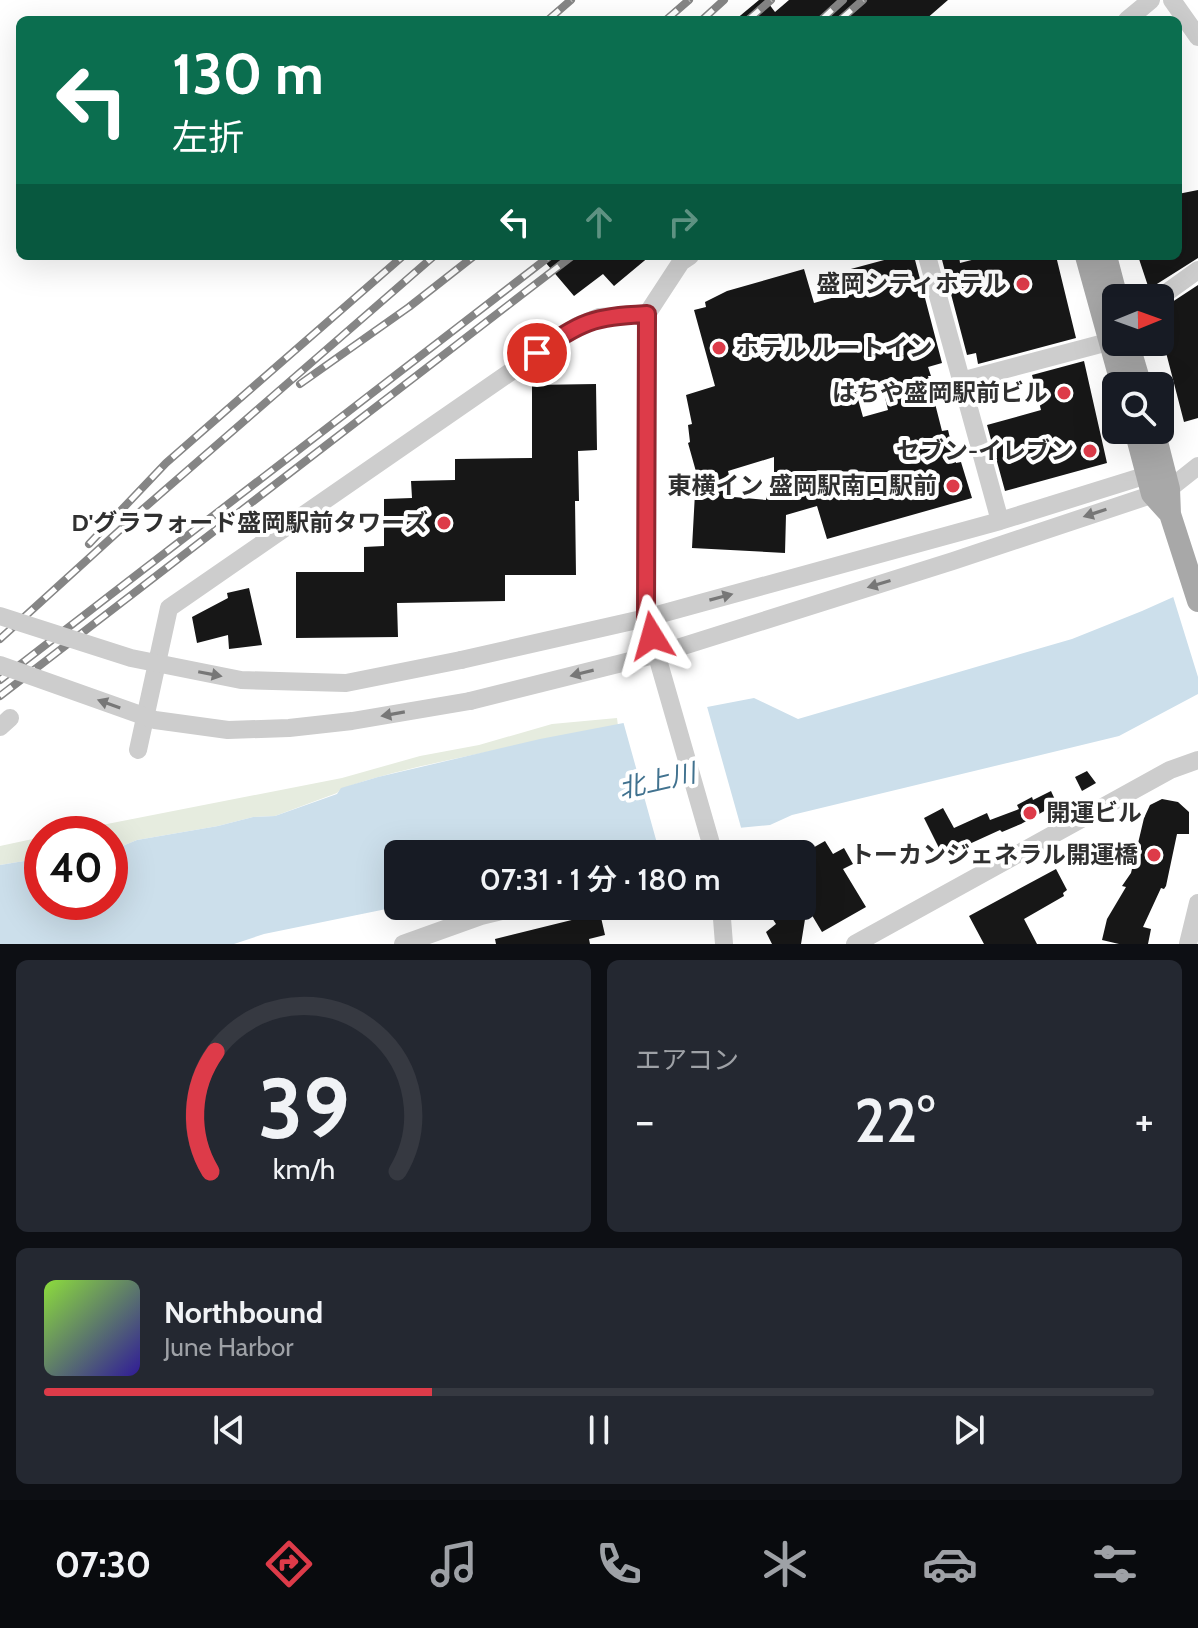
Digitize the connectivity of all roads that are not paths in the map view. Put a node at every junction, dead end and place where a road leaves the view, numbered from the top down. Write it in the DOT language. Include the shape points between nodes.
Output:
graph roads {
  1 [pos="1151,0"];
  2 [pos="1172,0"];
  3 [pos="1132,16"];
  4 [pos="1198,37"];
  5 [pos="684,260"];
  6 [pos="928,260"];
  7 [pos="1087,260"];
  8 [pos="1107,260"];
  9 [pos="1198,270"];
  10 [pos="1113,284"];
  11 [pos="1174,287"];
  12 [pos="1102,299"];
  13 [pos="647,314"];
  14 [pos="1102,346"];
  15 [pos="961,381"];
  16 [pos="1141,444"];
  17 [pos="1155,444"];
  18 [pos="1198,465"];
  19 [pos="1159,482"];
  20 [pos="1000,521"];
  21 [pos="1198,601"];
  22 [pos="0,616"];
  23 [pos="646,618"];
  24 [pos="658,654"];
  25 [pos="0,665"];
  26 [pos="138,750"];
  27 [pos="1198,760"];
  28 [pos="710,840"];
  29 [pos="1198,903"];
  30 [pos="470,920"];
  31 [pos="722,920"];
  32 [pos="403,944"];
  33 [pos="724,944"];
  34 [pos="855,944"];
  35 [pos="1188,944"];
  1 -- 3 [label="street"];
  2 -- 4 [label="street"];
  5 -- 13 [label="street"];
  6 -- 15 [label="street"];
  7 -- 12 [label="main road"];
  8 -- 10 [label="main road"];
  9 -- 11 [label="street"];
  13 -- 23 [label="street"];
  13 -- 26 [label="street" via="599,317 577,326 169,608"];
  14 -- 15 [label="street"];
  15 -- 20 [label="street"];
  16 -- 19 [label="main road"];
  17 -- 19 [label="main road"];
  18 -- 19 [label="street"];
  19 -- 20 [label="street"];
  19 -- 21 [label="main road"];
  19 -- 24 [label="street, one-way" via="953,561"];
  23 -- 20 [label="street, one-way"];
  22 -- 23 [label="street, one-way, bridge" via="131,658 241,680 346,683"];
  23 -- 24 [label="street"];
  24 -- 25 [label="street, one-way, bridge" via="470,701 352,721 228,730 155,720"];
  24 -- 28 [label="street"];
  27 -- 34 [label="street" via="1159,776"];
  29 -- 35 [label="street"];
  30 -- 32 [label="street"];
  31 -- 33 [label="street"];
}
